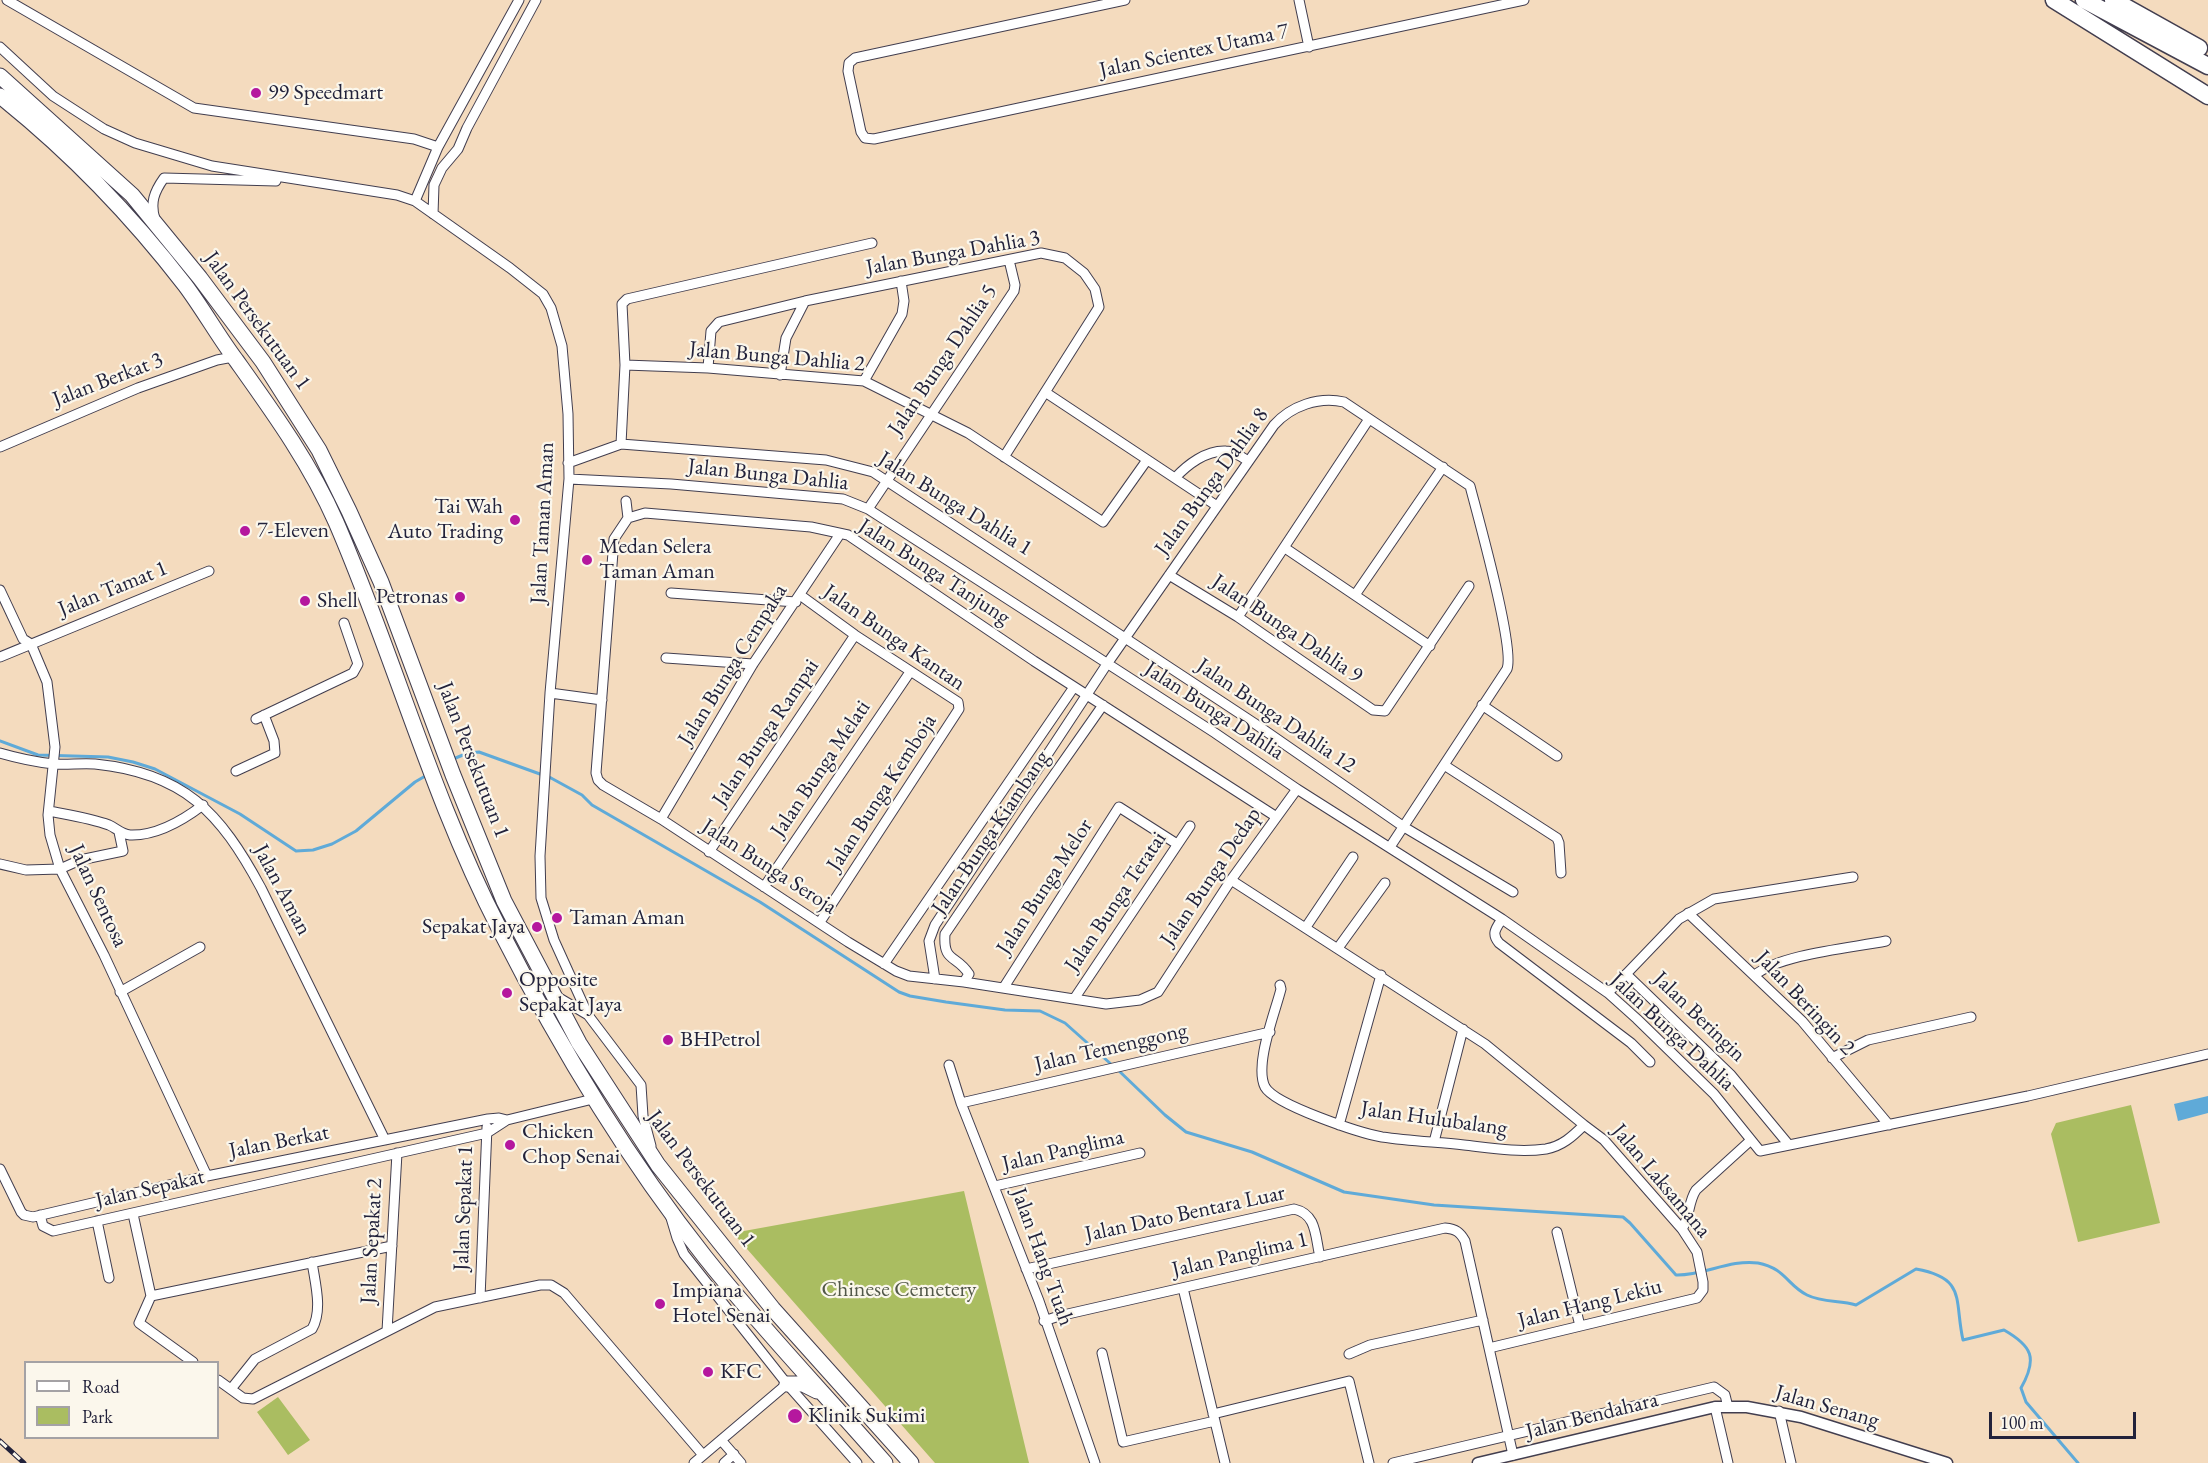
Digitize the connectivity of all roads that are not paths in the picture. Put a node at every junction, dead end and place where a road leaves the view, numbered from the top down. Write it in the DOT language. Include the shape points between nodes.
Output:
graph roads {
  1 [pos="7,0"];
  2 [pos="519,0"];
  3 [pos="536,0"];
  4 [pos="1125,0"];
  5 [pos="1299,0"];
  6 [pos="2054,0"];
  7 [pos="2084,0"];
  8 [pos="2113,0"];
  9 [pos="1523,1"];
  10 [pos="0,47"];
  11 [pos="1309,47"];
  12 [pos="2208,53"];
  13 [pos="2208,66"];
  14 [pos="0,76"];
  15 [pos="0,96"];
  16 [pos="2208,96"];
  17 [pos="467,128"];
  18 [pos="438,147"];
  19 [pos="309,181"];
  20 [pos="415,201"];
  21 [pos="433,214"];
  22 [pos="157,226"];
  23 [pos="872,243"];
  24 [pos="1008,260"];
  25 [pos="901,281"];
  26 [pos="805,301"];
  27 [pos="234,357"];
  28 [pos="625,365"];
  29 [pos="708,368"];
  30 [pos="780,375"];
  31 [pos="864,381"];
  32 [pos="1045,392"];
  33 [pos="933,414"];
  34 [pos="1369,418"];
  35 [pos="621,444"];
  36 [pos="0,447"];
  37 [pos="1004,457"];
  38 [pos="1147,460"];
  39 [pos="1248,460"];
  40 [pos="568,463"];
  41 [pos="1443,467"];
  42 [pos="1175,478"];
  43 [pos="569,479"];
  44 [pos="887,480"];
  45 [pos="626,501"];
  46 [pos="1217,506"];
  47 [pos="868,508"];
  48 [pos="628,518"];
  49 [pos="840,534"];
  50 [pos="1285,548"];
  51 [pos="209,571"];
  52 [pos="1169,575"];
  53 [pos="1469,586"];
  54 [pos="0,590"];
  55 [pos="671,593"];
  56 [pos="1355,595"];
  57 [pos="798,599"];
  58 [pos="1238,618"];
  59 [pos="345,623"];
  60 [pos="855,635"];
  61 [pos="1125,639"];
  62 [pos="31,644"];
  63 [pos="1430,646"];
  64 [pos="0,657"];
  65 [pos="666,658"];
  66 [pos="753,664"];
  67 [pos="1107,664"];
  68 [pos="910,672"];
  69 [pos="1074,687"];
  70 [pos="550,693"];
  71 [pos="1087,695"];
  72 [pos="602,700"];
  73 [pos="1103,705"];
  74 [pos="1482,705"];
  75 [pos="957,715"];
  76 [pos="0,753"];
  77 [pos="1557,756"];
  78 [pos="55,764"];
  79 [pos="1444,765"];
  80 [pos="236,771"];
  81 [pos="1297,789"];
  82 [pos="203,805"];
  83 [pos="49,811"];
  84 [pos="1275,816"];
  85 [pos="661,819"];
  86 [pos="1190,826"];
  87 [pos="1404,827"];
  88 [pos="119,832"];
  89 [pos="1177,844"];
  90 [pos="1390,847"];
  91 [pos="709,852"];
  92 [pos="1353,857"];
  93 [pos="0,864"];
  94 [pos="60,869"];
  95 [pos="1561,873"];
  96 [pos="1853,877"];
  97 [pos="1231,880"];
  98 [pos="1385,883"];
  99 [pos="764,887"];
  100 [pos="1513,892"];
  101 [pos="1688,913"];
  102 [pos="1502,919"];
  103 [pos="820,922"];
  104 [pos="1306,927"];
  105 [pos="1886,941"];
  106 [pos="200,947"];
  107 [pos="1338,948"];
  108 [pos="884,964"];
  109 [pos="1626,974"];
  110 [pos="1381,975"];
  111 [pos="1755,975"];
  112 [pos="935,979"];
  113 [pos="964,982"];
  114 [pos="1280,985"];
  115 [pos="1004,987"];
  116 [pos="1160,989"];
  117 [pos="120,992"];
  118 [pos="1608,993"];
  119 [pos="555,996"];
  120 [pos="1074,999"];
  121 [pos="588,1015"];
  122 [pos="1971,1017"];
  123 [pos="1463,1029"];
  124 [pos="1270,1032"];
  125 [pos="2208,1054"];
  126 [pos="1832,1058"];
  127 [pos="1650,1062"];
  128 [pos="949,1065"];
  129 [pos="593,1099"];
  130 [pos="961,1103"];
  131 [pos="488,1119"];
  132 [pos="507,1120"];
  133 [pos="1339,1125"];
  134 [pos="1584,1125"];
  135 [pos="1889,1125"];
  136 [pos="487,1133"];
  137 [pos="385,1140"];
  138 [pos="1751,1140"];
  139 [pos="1434,1142"];
  140 [pos="1789,1145"];
  141 [pos="396,1153"];
  142 [pos="1140,1153"];
  143 [pos="658,1165"];
  144 [pos="0,1169"];
  145 [pos="207,1176"];
  146 [pos="995,1186"];
  147 [pos="668,1206"];
  148 [pos="133,1214"];
  149 [pos="40,1215"];
  150 [pos="96,1221"];
  151 [pos="1682,1229"];
  152 [pos="1557,1232"];
  153 [pos="392,1246"];
  154 [pos="1320,1257"];
  155 [pos="312,1262"];
  156 [pos="1026,1269"];
  157 [pos="109,1278"];
  158 [pos="1183,1288"];
  159 [pos="152,1296"];
  160 [pos="1699,1296"];
  161 [pos="480,1298"];
  162 [pos="1483,1320"];
  163 [pos="1044,1321"];
  164 [pos="1580,1326"];
  165 [pos="387,1331"];
  166 [pos="1489,1348"];
  167 [pos="1102,1353"];
  168 [pos="1349,1354"];
  169 [pos="192,1361"];
  170 [pos="219,1381"];
  171 [pos="787,1384"];
  172 [pos="231,1389"];
  173 [pos="827,1397"];
  174 [pos="1715,1407"];
  175 [pos="1728,1407"];
  176 [pos="1779,1412"];
  177 [pos="1214,1418"];
  178 [pos="1509,1436"];
  179 [pos="721,1440"];
  180 [pos="734,1454"];
  181 [pos="703,1455"];
  182 [pos="1513,1455"];
  183 [pos="694,1463"];
  184 [pos="724,1463"];
  185 [pos="741,1463"];
  186 [pos="856,1463"];
  187 [pos="885,1463"];
  188 [pos="911,1463"];
  189 [pos="1095,1463"];
  190 [pos="1225,1463"];
  191 [pos="1369,1463"];
  192 [pos="1393,1463"];
  193 [pos="1478,1463"];
  194 [pos="1728,1463"];
  195 [pos="1791,1463"];
  196 [pos="1947,1463"];
  1 -- 18 [label="street" via="194,108 414,139"];
  2 -- 18 [label="street"];
  3 -- 17 [label="street"];
  4 -- 11 [label="street, Jalan Scientex Utama 7" via="855,58 848,71 861,132 865,138 874,139"];
  5 -- 11 [label="street"];
  6 -- 16 [label="highway"];
  7 -- 13 [label="highway"];
  8 -- 12 [label="highway"];
  9 -- 11 [label="street, Jalan Scientex Utama 7"];
  10 -- 19 [label="street, Jalan Taman Aman" via="53,96 104,129 135,143 212,165"];
  14 -- 22 [label="highway, Jalan Persekutuan 1" via="132,195"];
  15 -- 27 [label="highway, Jalan Persekutuan 1" via="116,202 186,286"];
  17 -- 18 [label="street" via="454,142"];
  17 -- 21 [label="street" via="434,185"];
  18 -- 20 [label="street"];
  19 -- 20 [label="street, Jalan Taman Aman"];
  19 -- 22 [label="street, Jalan Taman Aman" via="164,178 152,202"];
  20 -- 21 [label="street, Jalan Taman Aman"];
  21 -- 40 [label="street, Jalan Taman Aman" via="530,283 551,308 562,346"];
  22 -- 119 [label="highway, Jalan Persekutuan 1" via="263,362 320,450 381,582 504,901"];
  23 -- 28 [label="street" via="627,299 622,304"];
  24 -- 25 [label="street, Jalan Bunga Dahlia 3"];
  24 -- 32 [label="street, Jalan Bunga Dahlia 3" via="1041,253 1065,258 1084,273 1095,289 1099,307"];
  24 -- 33 [label="street, Jalan Bunga Dahlia 5" via="1014,291"];
  25 -- 26 [label="street, Jalan Bunga Dahlia 3"];
  25 -- 31 [label="street" via="904,308"];
  26 -- 29 [label="street, Jalan Bunga Dahlia 3" via="719,322 711,331"];
  26 -- 30 [label="street" via="786,338"];
  27 -- 36 [label="street, Jalan Berkat 3" via="138,388"];
  27 -- 129 [label="highway, Jalan Persekutuan 1" via="301,454 334,518 380,630 452,828 497,926"];
  28 -- 29 [label="street, Jalan Bunga Dahlia 2"];
  28 -- 35 [label="street"];
  29 -- 30 [label="street, Jalan Bunga Dahlia 2"];
  30 -- 31 [label="street, Jalan Bunga Dahlia 2"];
  31 -- 33 [label="street, Jalan Bunga Dahlia 2"];
  32 -- 37 [label="street, Jalan Bunga Dahlia 3"];
  32 -- 38 [label="street"];
  33 -- 37 [label="street, Jalan Bunga Dahlia 2"];
  33 -- 44 [label="street, Jalan Bunga Dahlia 5"];
  34 -- 39 [label="street, Jalan Bunga Dahlia 8" via="1336,400 1302,405 1284,414"];
  34 -- 41 [label="street, Jalan Bunga Dahlia 8"];
  34 -- 50 [label="street"];
  35 -- 40 [label="street, Jalan Bunga Dahlia 1"];
  35 -- 44 [label="street, Jalan Bunga Dahlia 1" via="825,460 860,467"];
  37 -- 38 [label="street, Jalan Bunga Dahlia 2" via="1103,522"];
  38 -- 42 [label="street"];
  39 -- 42 [label="street" via="1226,451 1209,453"];
  39 -- 46 [label="street, Jalan Bunga Dahlia 8"];
  40 -- 43 [label="street, Jalan Taman Aman"];
  41 -- 56 [label="street"];
  41 -- 74 [label="street, Jalan Bunga Dahlia 8" via="1470,486 1509,656 1507,669"];
  42 -- 46 [label="street"];
  43 -- 47 [label="street, Jalan Bunga Dahlia" via="843,499"];
  43 -- 70 [label="street, Jalan Taman Aman"];
  44 -- 47 [label="street, Jalan Bunga Dahlia 5"];
  44 -- 61 [label="street, Jalan Bunga Dahlia 1"];
  45 -- 48 [label="street"];
  46 -- 52 [label="street, Jalan Bunga Dahlia 8"];
  47 -- 67 [label="street, Jalan Bunga Dahlia"];
  48 -- 49 [label="street, Jalan Bunga Tanjung" via="645,513 811,527"];
  48 -- 72 [label="street, Jalan Bunga Seroja" via="614,539"];
  49 -- 57 [label="street, Jalan Bunga Cempaka"];
  49 -- 69 [label="street, Jalan Bunga Tanjung" via="848,535"];
  50 -- 56 [label="street"];
  50 -- 58 [label="street"];
  51 -- 62 [label="street, Jalan Tamat 1"];
  52 -- 58 [label="street, Jalan Bunga Dahlia 9"];
  52 -- 61 [label="street, Jalan Bunga Dahlia 8"];
  53 -- 63 [label="street"];
  54 -- 62 [label="street, Jalan Sentosa" via="22,639"];
  55 -- 57 [label="street"];
  56 -- 63 [label="street"];
  57 -- 60 [label="street, Jalan Bunga Kantan"];
  57 -- 66 [label="street, Jalan Bunga Cempaka"];
  58 -- 63 [label="street, Jalan Bunga Dahlia 9" via="1373,710 1385,711"];
  59 -- 80 [label="street" via="357,668 260,717 274,741 275,753"];
  60 -- 68 [label="street, Jalan Bunga Kantan"];
  60 -- 91 [label="street, Jalan Bunga Rampai"];
  61 -- 67 [label="street, Jalan Bunga Dahlia 8"];
  61 -- 87 [label="street, Jalan Bunga Dahlia 12"];
  62 -- 64 [label="street, Jalan Tamat 1"];
  62 -- 78 [label="street, Jalan Sentosa" via="47,682"];
  65 -- 66 [label="street"];
  66 -- 85 [label="street, Jalan Bunga Cempaka"];
  67 -- 71 [label="street, Jalan Bunga Dahlia 8"];
  67 -- 81 [label="street, Jalan Bunga Dahlia"];
  68 -- 75 [label="street, Jalan Bunga Kantan" via="958,702"];
  68 -- 99 [label="street, Jalan Bunga Melati"];
  69 -- 71 [label="street, Jalan Bunga Tanjung"];
  69 -- 108 [label="street, Jalan Bunga Kiambang"];
  70 -- 72 [label="street"];
  70 -- 121 [label="street, Jalan Taman Aman" via="541,898 554,940"];
  71 -- 73 [label="street, Jalan Bunga Tanjung"];
  71 -- 112 [label="street, Jalan Bunga Dahlia 8" via="934,925 929,941"];
  72 -- 85 [label="street, Jalan Bunga Seroja" via="598,780"];
  73 -- 84 [label="street, Jalan Bunga Tanjung"];
  73 -- 113 [label="street, Jalan Bunga Kiambang" via="945,934 948,956 969,974"];
  74 -- 77 [label="street"];
  74 -- 79 [label="street, Jalan Bunga Dahlia 8"];
  75 -- 103 [label="street, Jalan Bunga Kemboja"];
  76 -- 78 [label="street, Jalan Aman"];
  78 -- 82 [label="street, Jalan Aman" via="132,770 177,788"];
  78 -- 83 [label="street, Jalan Sentosa"];
  79 -- 87 [label="street, Jalan Bunga Dahlia 8"];
  79 -- 95 [label="street" via="1557,838"];
  81 -- 84 [label="street, Jalan Bunga Dedap"];
  81 -- 90 [label="street, Jalan Bunga Dahlia"];
  82 -- 88 [label="street" via="173,825 129,835"];
  82 -- 137 [label="street, Jalan Aman" via="245,857"];
  83 -- 88 [label="street" via="107,824"];
  83 -- 94 [label="street, Jalan Sentosa" via="50,835"];
  84 -- 97 [label="street, Jalan Bunga Dedap"];
  85 -- 91 [label="street, Jalan Bunga Seroja"];
  86 -- 89 [label="street, Jalan Bunga Teratai"];
  87 -- 90 [label="street, Jalan Bunga Dahlia 8"];
  87 -- 100 [label="street, Jalan Bunga Dahlia 12"];
  88 -- 94 [label="street" via="123,851 80,860"];
  89 -- 115 [label="street, Jalan Bunga Melor" via="1119,807"];
  89 -- 120 [label="street, Jalan Bunga Teratai"];
  90 -- 102 [label="street, Jalan Bunga Dahlia"];
  91 -- 99 [label="street, Jalan Bunga Seroja"];
  92 -- 104 [label="street"];
  93 -- 94 [label="street" via="26,870"];
  94 -- 117 [label="street, Jalan Sentosa"];
  96 -- 101 [label="street" via="1714,899"];
  97 -- 104 [label="street, Jalan Laksamana"];
  97 -- 116 [label="street, Jalan Bunga Dedap"];
  98 -- 107 [label="street"];
  99 -- 103 [label="street, Jalan Bunga Seroja"];
  101 -- 109 [label="street"];
  101 -- 111 [label="street, Jalan Beringin 2"];
  102 -- 118 [label="street, Jalan Bunga Dahlia"];
  102 -- 127 [label="street" via="1494,932 1499,943 1631,1043"];
  103 -- 108 [label="street, Jalan Bunga Seroja"];
  104 -- 107 [label="street, Jalan Laksamana"];
  105 -- 111 [label="street" via="1782,961"];
  106 -- 117 [label="street"];
  107 -- 110 [label="street, Jalan Laksamana"];
  108 -- 112 [label="street, Jalan Bunga Seroja" via="909,976"];
  109 -- 118 [label="street"];
  109 -- 140 [label="street, Jalan Beringin" via="1731,1075"];
  110 -- 123 [label="street, Jalan Laksamana"];
  110 -- 133 [label="street"];
  111 -- 126 [label="street, Jalan Beringin 2" via="1802,1021"];
  112 -- 113 [label="street, Jalan Bunga Seroja"];
  113 -- 115 [label="street, Jalan Bunga Seroja"];
  114 -- 124 [label="street"];
  115 -- 120 [label="street, Jalan Bunga Seroja"];
  116 -- 120 [label="street, Jalan Bunga Seroja" via="1126,1003"];
  117 -- 145 [label="street, Jalan Sentosa"];
  118 -- 138 [label="street, Jalan Bunga Dahlia" via="1714,1094"];
  119 -- 121 [label="street"];
  119 -- 143 [label="highway, Jalan Persekutuan 1" via="579,1043"];
  121 -- 143 [label="street" via="640,1085 646,1132"];
  122 -- 126 [label="street" via="1868,1040"];
  123 -- 134 [label="street, Jalan Laksamana"];
  123 -- 139 [label="street"];
  124 -- 130 [label="street, Jalan Temenggong"];
  124 -- 133 [label="street, Jalan Hulubalang" via="1262,1067 1268,1091"];
  125 -- 135 [label="street"];
  126 -- 135 [label="street, Jalan Beringin 2"];
  128 -- 130 [label="street, Jalan Hang Tuah"];
  129 -- 132 [label="street, Jalan Berkat"];
  129 -- 147 [label="highway, Jalan Persekutuan 1"];
  130 -- 146 [label="street, Jalan Hang Tuah"];
  131 -- 132 [label="street, Jalan Berkat"];
  131 -- 136 [label="street, Jalan Sepakat 1"];
  131 -- 137 [label="street, Jalan Berkat"];
  132 -- 136 [label="street"];
  133 -- 139 [label="street, Jalan Hulubalang" via="1381,1137"];
  134 -- 139 [label="street, Jalan Hulubalang" via="1568,1141 1546,1149"];
  134 -- 151 [label="street, Jalan Laksamana" via="1604,1140"];
  135 -- 140 [label="street"];
  136 -- 141 [label="street, Jalan Sepakat"];
  136 -- 161 [label="street, Jalan Sepakat 1"];
  137 -- 145 [label="street, Jalan Berkat"];
  138 -- 140 [label="street, Jalan Bunga Dahlia" via="1764,1151"];
  138 -- 151 [label="street" via="1696,1190"];
  141 -- 148 [label="street, Jalan Sepakat"];
  141 -- 153 [label="street, Jalan Sepakat 2"];
  142 -- 146 [label="street, Jalan Panglima"];
  143 -- 188 [label="highway, Jalan Persekutuan 1" via="773,1309"];
  144 -- 149 [label="street" via="21,1212 28,1217"];
  145 -- 149 [label="street, Jalan Berkat"];
  146 -- 156 [label="street, Jalan Hang Tuah"];
  147 -- 171 [label="street" via="684,1254"];
  147 -- 173 [label="highway, Jalan Persekutuan 1" via="704,1256"];
  148 -- 150 [label="street, Jalan Sepakat"];
  148 -- 159 [label="street"];
  149 -- 150 [label="street, Jalan Sepakat" via="43,1226 53,1231"];
  150 -- 157 [label="street"];
  151 -- 160 [label="street, Jalan Laksamana" via="1697,1252 1701,1267 1703,1290"];
  152 -- 164 [label="street"];
  153 -- 155 [label="street"];
  153 -- 165 [label="street, Jalan Sepakat 2"];
  154 -- 156 [label="street, Jalan Dato Bentara Luar" via="1312,1219 1304,1211 1294,1209"];
  154 -- 158 [label="street, Jalan Panglima 1"];
  154 -- 162 [label="street, Jalan Panglima 1" via="1445,1228 1459,1231 1465,1241"];
  155 -- 159 [label="street"];
  155 -- 172 [label="street" via="317,1312 312,1329 255,1359"];
  156 -- 163 [label="street, Jalan Hang Tuah"];
  158 -- 163 [label="street, Jalan Panglima 1"];
  158 -- 177 [label="street"];
  159 -- 169 [label="street" via="141,1325"];
  160 -- 164 [label="street, Jalan Hang Lekiu"];
  161 -- 165 [label="street" via="435,1307"];
  161 -- 181 [label="street" via="540,1285 560,1289"];
  162 -- 166 [label="street"];
  162 -- 168 [label="street" via="1370,1345"];
  163 -- 189 [label="street, Jalan Hang Tuah"];
  164 -- 166 [label="street, Jalan Hang Lekiu"];
  165 -- 172 [label="street" via="253,1399 243,1398"];
  166 -- 178 [label="street"];
  167 -- 177 [label="street" via="1123,1442"];
  170 -- 172 [label="street"];
  171 -- 173 [label="highway" via="803,1384"];
  171 -- 179 [label="street"];
  171 -- 186 [label="street"];
  173 -- 187 [label="highway, Jalan Persekutuan 1"];
  174 -- 175 [label="street, Jalan Senang"];
  174 -- 182 [label="street, Jalan Bendahara"];
  174 -- 194 [label="street"];
  175 -- 176 [label="street, Jalan Senang"];
  175 -- 178 [label="street" via="1725,1395 1714,1387"];
  176 -- 195 [label="street"];
  176 -- 196 [label="street, Jalan Senang"];
  177 -- 190 [label="street"];
  177 -- 191 [label="street" via="1350,1382"];
  178 -- 182 [label="street"];
  178 -- 192 [label="street"];
  179 -- 180 [label="street"];
  179 -- 181 [label="street"];
  180 -- 184 [label="street"];
  180 -- 185 [label="street"];
  181 -- 183 [label="street"];
  182 -- 193 [label="street, Jalan Bendahara"];
}
